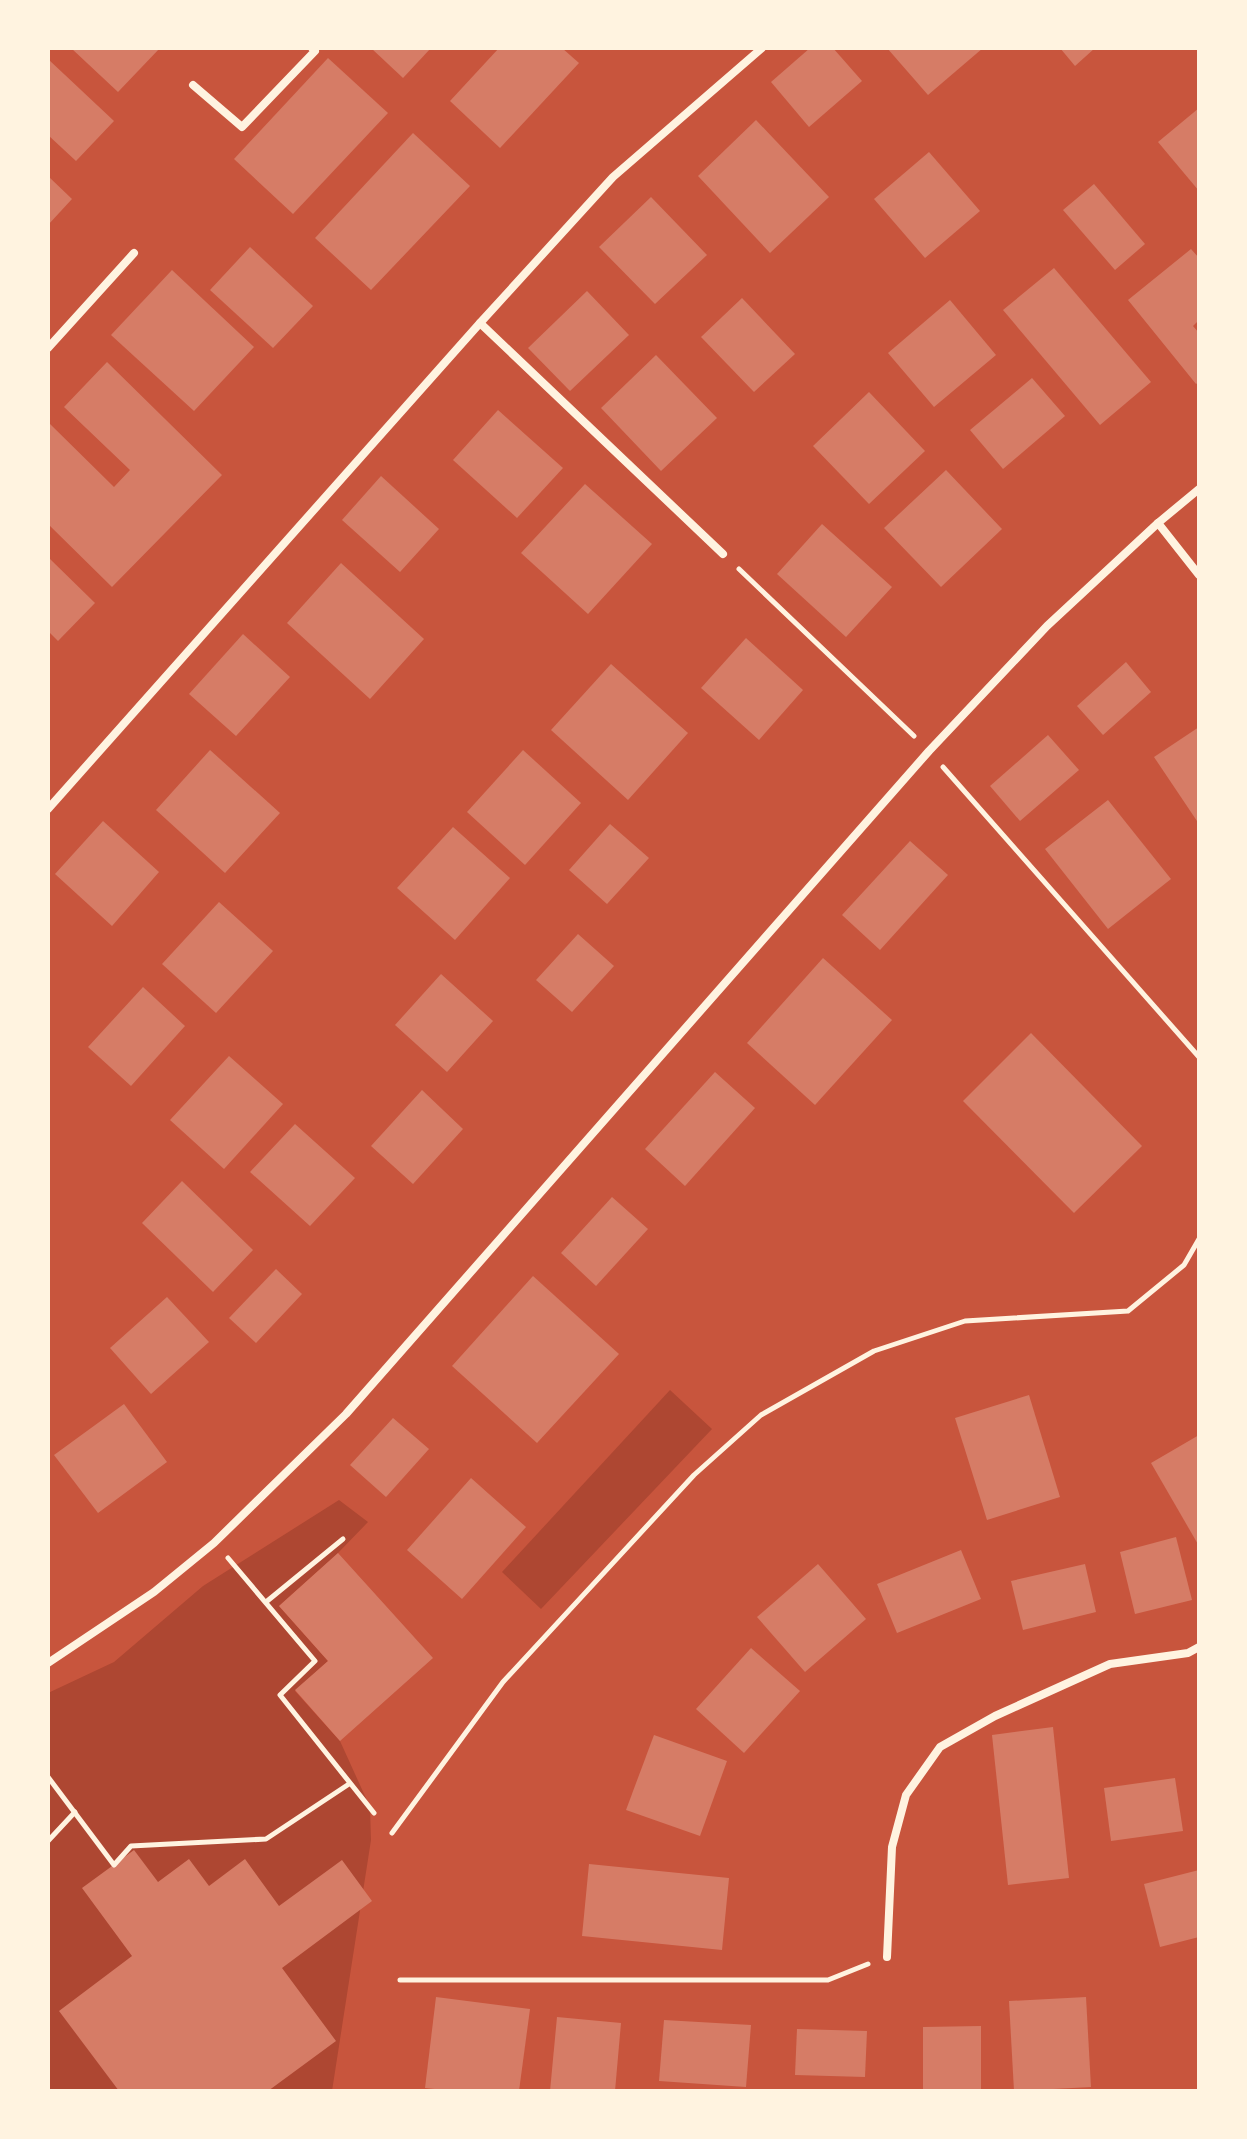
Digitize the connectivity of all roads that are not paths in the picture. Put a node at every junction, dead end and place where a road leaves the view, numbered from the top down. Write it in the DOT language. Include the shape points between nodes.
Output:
graph roads {
  1 [pos="312,48"];
  2 [pos="762,48"];
  3 [pos="193,85"];
  4 [pos="134,253"];
  5 [pos="480,323"];
  6 [pos="48,348"];
  7 [pos="1199,489"];
  8 [pos="1158,523"];
  9 [pos="723,554"];
  10 [pos="1199,575"];
  11 [pos="48,809"];
  12 [pos="1199,1647"];
  13 [pos="48,1663"];
  14 [pos="887,1957"];
  1 -- 3 [label="street" via="315,51 242,127"];
  2 -- 5 [label="street" via="613,177"];
  4 -- 6 [label="street"];
  5 -- 9 [label="street"];
  5 -- 11 [label="street"];
  7 -- 8 [label="street"];
  8 -- 10 [label="street"];
  8 -- 13 [label="street" via="1047,626 929,751 346,1414 214,1543 154,1592"];
  12 -- 14 [label="street" via="1110,1664 940,1747 906,1795 892,1847"];
}
